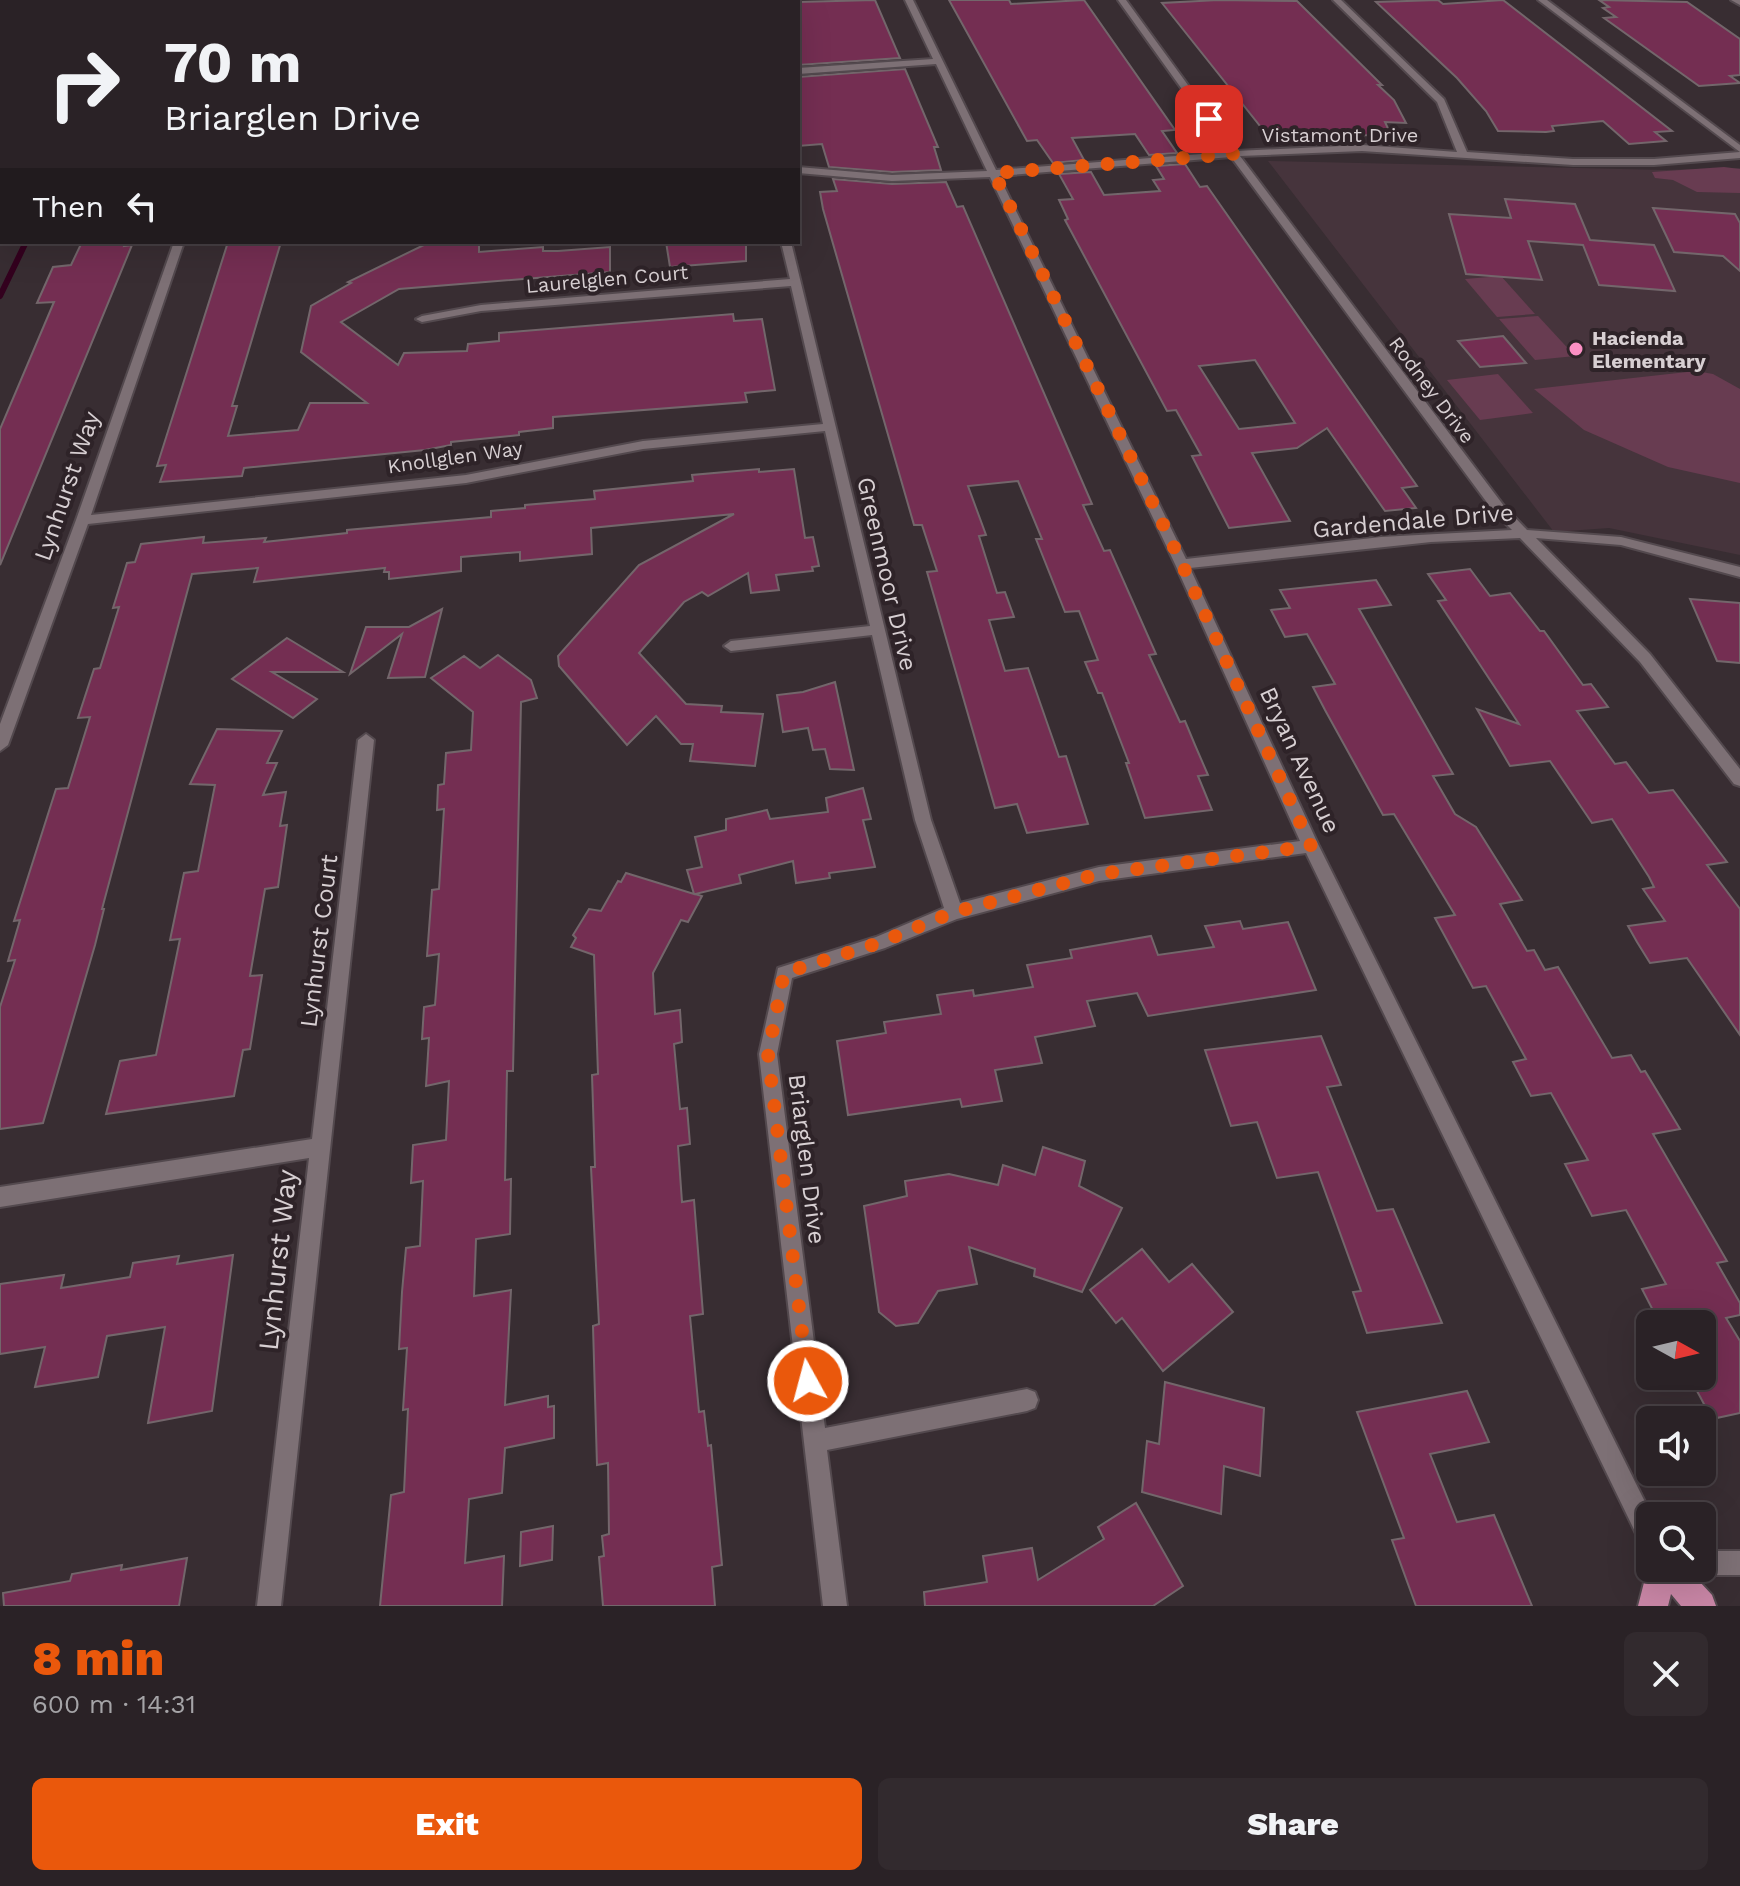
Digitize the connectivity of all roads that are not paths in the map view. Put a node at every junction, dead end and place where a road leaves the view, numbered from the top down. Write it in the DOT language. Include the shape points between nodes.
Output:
graph roads {
  1 [pos="909,0"];
  2 [pos="1122,0"];
  3 [pos="1337,0"];
  4 [pos="1542,0"];
  5 [pos="938,61"];
  6 [pos="800,71"];
  7 [pos="1740,152"];
  8 [pos="1233,154"];
  9 [pos="1463,154"];
  10 [pos="800,170"];
  11 [pos="994,173"];
  12 [pos="178,244"];
  13 [pos="786,244"];
  14 [pos="795,282"];
  15 [pos="422,319"];
  16 [pos="831,427"];
  17 [pos="83,520"];
  18 [pos="1523,534"];
  19 [pos="1182,564"];
  20 [pos="1740,572"];
  21 [pos="876,630"];
  22 [pos="731,646"];
  23 [pos="366,740"];
  24 [pos="0,745"];
  25 [pos="1740,780"];
  26 [pos="1311,846"];
  27 [pos="954,912"];
  28 [pos="320,1147"];
  29 [pos="0,1197"];
  30 [pos="1027,1400"];
  31 [pos="815,1441"];
  32 [pos="1636,1509"];
  33 [pos="1716,1563"];
  34 [pos="1740,1563"];
  35 [pos="1660,1582"];
  36 [pos="1678,1582"];
  37 [pos="269,1606"];
  38 [pos="835,1606"];
  39 [pos="1653,1606"];
  40 [pos="1701,1606"];
  1 -- 5 [label="street, Bryan Avenue"];
  2 -- 8 [label="street, Rodney Drive"];
  3 -- 9 [label="street" via="1441,101"];
  4 -- 7 [label="street"];
  5 -- 6 [label="street"];
  5 -- 11 [label="street, Bryan Avenue"];
  7 -- 9 [label="street, Vistamont Drive" via="1654,162"];
  8 -- 9 [label="street, Vistamont Drive" via="1362,148"];
  8 -- 11 [label="street, Vistamont Drive"];
  8 -- 18 [label="street, Rodney Drive"];
  10 -- 11 [label="street, Vistamont Drive" via="892,178"];
  11 -- 19 [label="street, Bryan Avenue"];
  12 -- 17 [label="street, Lynhurst Way"];
  13 -- 14 [label="street, Greenmoor Drive"];
  14 -- 15 [label="street, Laurelglen Court" via="481,308"];
  14 -- 16 [label="street, Greenmoor Drive"];
  16 -- 17 [label="street, Knollglen Way" via="643,445 466,479"];
  16 -- 21 [label="street, Greenmoor Drive"];
  17 -- 24 [label="street, Lynhurst Way"];
  18 -- 19 [label="street, Gardendale Drive" via="1484,533"];
  18 -- 20 [label="street, Gardendale Drive" via="1584,536 1676,552"];
  18 -- 25 [label="street, Rodney Drive" via="1645,658"];
  19 -- 26 [label="street, Bryan Avenue"];
  21 -- 22 [label="street"];
  21 -- 27 [label="street, Greenmoor Drive" via="923,820"];
  23 -- 28 [label="street, Lynhurst Court"];
  26 -- 27 [label="street, Briarglen Drive" via="1099,874"];
  26 -- 32 [label="street, Bryan Avenue"];
  27 -- 31 [label="street, Briarglen Drive" via="784,973 768,1054"];
  28 -- 29 [label="street, Lynhurst Way"];
  28 -- 37 [label="street, Lynhurst Way"];
  30 -- 31 [label="street"];
  31 -- 38 [label="street, Briarglen Drive"];
  33 -- 34 [label="street"];
  35 -- 39 [label="main road"];
  36 -- 40 [label="main road"];
}
